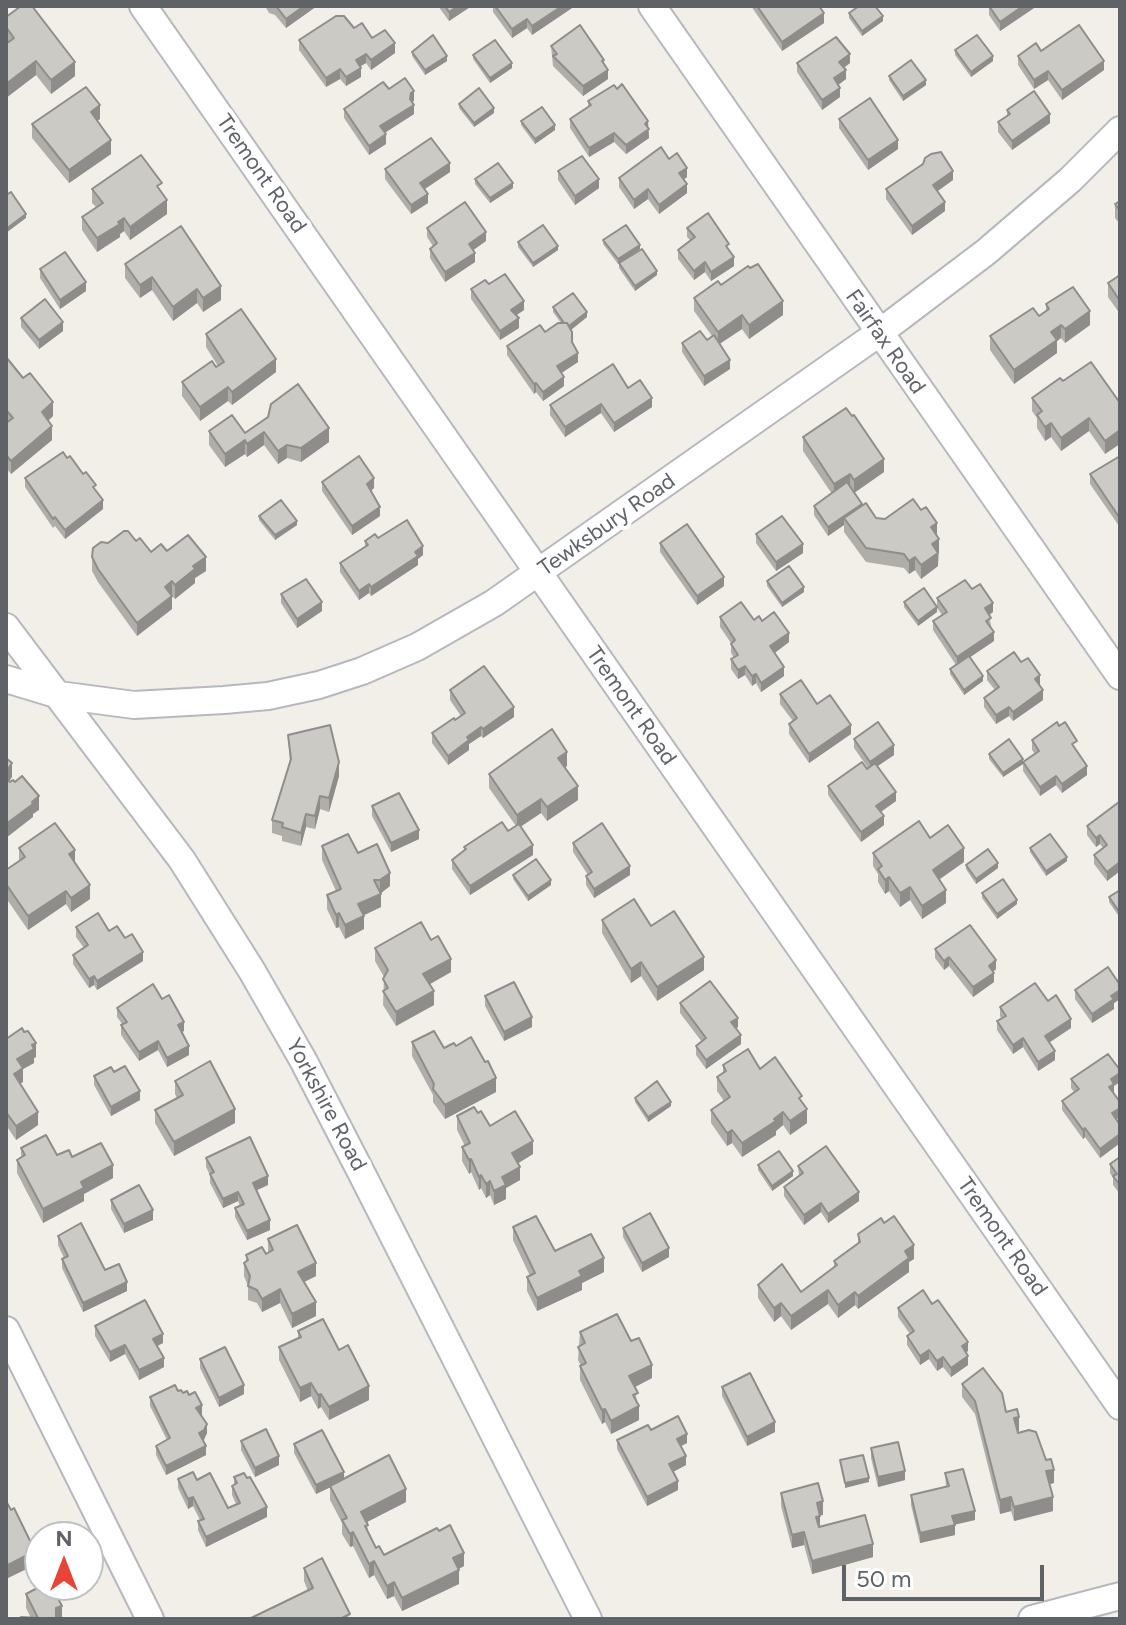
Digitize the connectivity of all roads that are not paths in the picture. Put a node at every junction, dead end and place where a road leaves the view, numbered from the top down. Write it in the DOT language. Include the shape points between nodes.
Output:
graph roads {
  1 [pos="143,6"];
  2 [pos="652,6"];
  3 [pos="1120,130"];
  4 [pos="879,333"];
  5 [pos="538,573"];
  6 [pos="6,627"];
  7 [pos="1120,676"];
  8 [pos="6,679"];
  9 [pos="59,695"];
  10 [pos="6,1330"];
  11 [pos="1120,1406"];
  12 [pos="1120,1596"];
  13 [pos="150,1619"];
  14 [pos="588,1619"];
  15 [pos="1032,1619"];
  1 -- 5 [label="street, Tremont Road"];
  2 -- 4 [label="street, Fairfax Road"];
  3 -- 4 [label="street, Tewksbury Road" via="986,252"];
  4 -- 5 [label="street, Tewksbury Road"];
  4 -- 7 [label="street, Fairfax Road"];
  5 -- 9 [label="street, Tewksbury Road" via="417,647 319,685 268,696 134,705"];
  5 -- 11 [label="street, Tremont Road"];
  6 -- 9 [label="street, Yorkshire Road"];
  8 -- 9 [label="street, Tewksbury Road"];
  9 -- 14 [label="street, Yorkshire Road" via="182,860 303,1060"];
  10 -- 13 [label="street"];
  12 -- 15 [label="street"];
}
